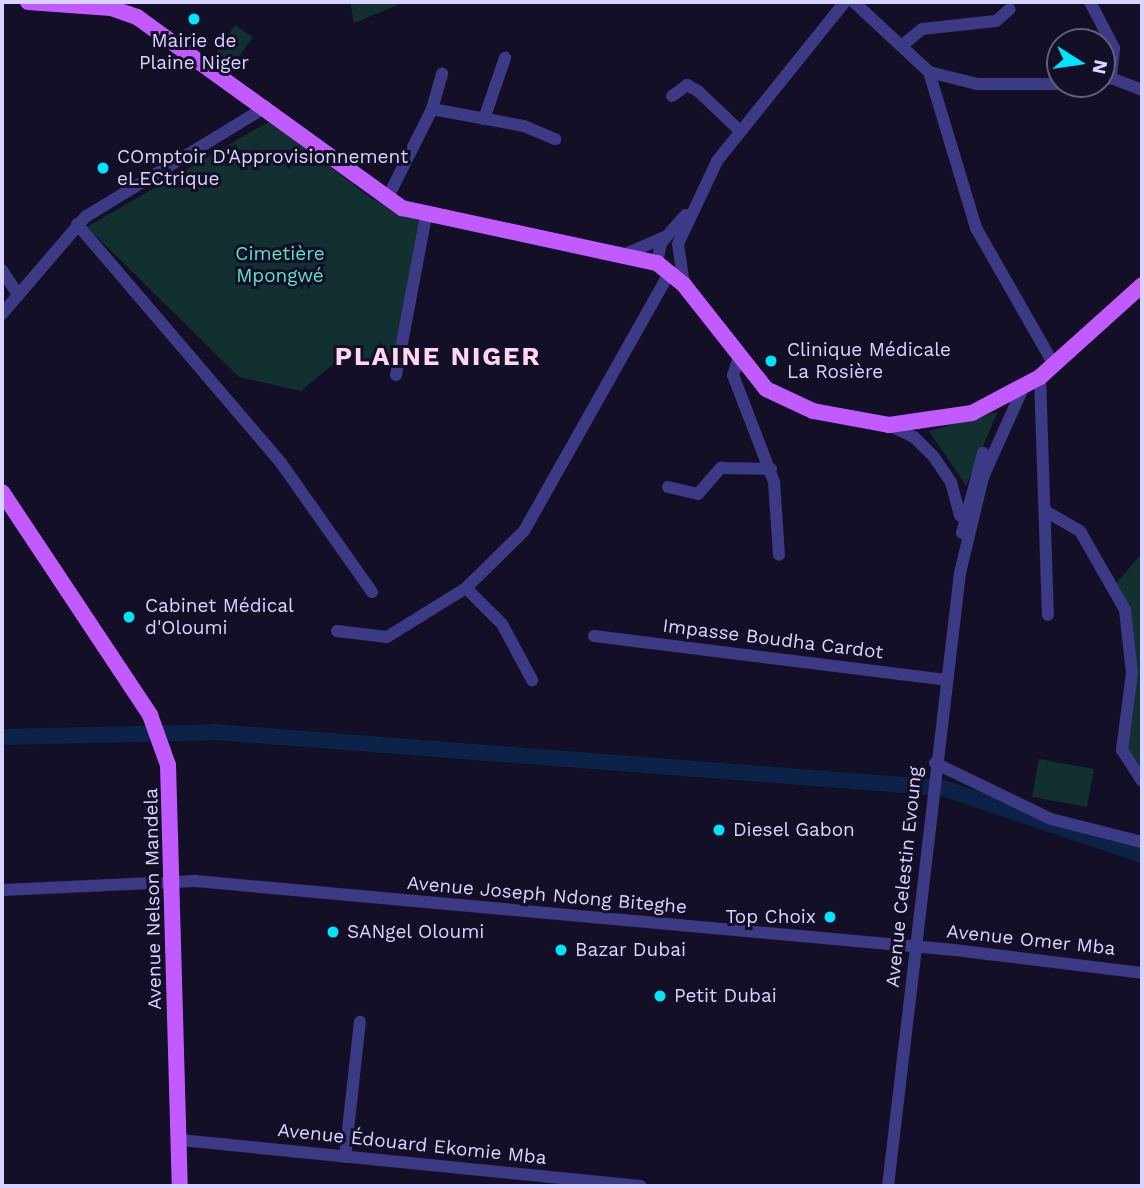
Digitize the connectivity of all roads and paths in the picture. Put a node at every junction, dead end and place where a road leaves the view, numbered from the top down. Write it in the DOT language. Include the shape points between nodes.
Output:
graph roads {
  1 [pos="29,2"];
  2 [pos="845,2"];
  3 [pos="855,2"];
  4 [pos="1090,2"];
  5 [pos="1010,9"];
  6 [pos="1105,28"];
  7 [pos="905,43"];
  8 [pos="505,58"];
  9 [pos="929,72"];
  10 [pos="442,73"];
  11 [pos="1116,82"];
  12 [pos="1046,84"];
  13 [pos="1142,89"];
  14 [pos="672,96"];
  15 [pos="266,107"];
  16 [pos="432,109"];
  17 [pos="484,119"];
  18 [pos="740,131"];
  19 [pos="555,139"];
  20 [pos="387,200"];
  21 [pos="426,216"];
  22 [pos="77,224"];
  23 [pos="677,234"];
  24 [pos="623,255"];
  25 [pos="663,267"];
  26 [pos="2,270"];
  27 [pos="684,285"];
  28 [pos="1142,285"];
  29 [pos="18,295"];
  30 [pos="2,314"];
  31 [pos="738,360"];
  32 [pos="1054,365"];
  33 [pos="396,375"];
  34 [pos="1040,377"];
  35 [pos="1016,392"];
  36 [pos="908,424"];
  37 [pos="889,425"];
  38 [pos="771,469"];
  39 [pos="668,487"];
  40 [pos="2,492"];
  41 [pos="967,498"];
  42 [pos="1046,512"];
  43 [pos="972,519"];
  44 [pos="961,536"];
  45 [pos="779,555"];
  46 [pos="960,573"];
  47 [pos="466,587"];
  48 [pos="372,592"];
  49 [pos="1048,615"];
  50 [pos="337,631"];
  51 [pos="594,636"];
  52 [pos="532,680"];
  53 [pos="946,680"];
  54 [pos="935,769"];
  55 [pos="1142,780"];
  56 [pos="1142,842"];
  57 [pos="174,881"];
  58 [pos="2,890"];
  59 [pos="916,947"];
  60 [pos="1142,973"];
  61 [pos="360,1022"];
  62 [pos="180,1140"];
  63 [pos="345,1157"];
  64 [pos="180,1186"];
  65 [pos="641,1186"];
  66 [pos="888,1186"];
  1 -- 15 [label="main road" via="104,7 138,17"];
  2 -- 18 [label="street"];
  3 -- 7 [label="street"];
  4 -- 6 [label="street"];
  5 -- 7 [label="street" via="996,22 922,29"];
  7 -- 9 [label="street"];
  8 -- 17 [label="street"];
  9 -- 12 [label="street" via="977,84"];
  9 -- 32 [label="street" via="976,229"];
  10 -- 16 [label="street"];
  11 -- 13 [label="street"];
  14 -- 18 [label="street" via="687,85 698,90"];
  15 -- 20 [label="main road"];
  15 -- 22 [label="street"];
  16 -- 17 [label="street"];
  16 -- 20 [label="street"];
  17 -- 19 [label="street"];
  18 -- 23 [label="street"];
  20 -- 21 [label="main road"];
  21 -- 24 [label="main road"];
  21 -- 33 [label="street"];
  22 -- 29 [label="street"];
  22 -- 48 [label="street" via="281,463"];
  23 -- 24 [label="street"];
  23 -- 25 [label="street"];
  23 -- 27 [label="street"];
  24 -- 25 [label="main road"];
  25 -- 27 [label="main road"];
  25 -- 47 [label="street" via="524,531"];
  26 -- 29 [label="street"];
  27 -- 31 [label="main road"];
  28 -- 32 [label="main road"];
  29 -- 30 [label="street"];
  31 -- 37 [label="main road" via="766,389 795,405"];
  31 -- 38 [label="street" via="733,375"];
  32 -- 34 [label="main road"];
  34 -- 35 [label="main road"];
  34 -- 42 [label="street"];
  35 -- 36 [label="main road" via="953,420"];
  35 -- 41 [label="street"];
  35 -- 43 [label="street"];
  36 -- 37 [label="main road"];
  36 -- 41 [label="street" via="945,457"];
  37 -- 44 [label="street" via="922,443 941,467 956,494"];
  38 -- 39 [label="street" via="721,468 698,494"];
  38 -- 45 [label="street"];
  40 -- 57 [label="main road, Avenue Nelson Mandela" via="150,715 173,789"];
  41 -- 43 [label="street"];
  41 -- 44 [label="street"];
  42 -- 49 [label="street"];
  42 -- 55 [label="street" via="1080,531 1125,610 1132,673 1122,750"];
  43 -- 46 [label="street"];
  44 -- 46 [label="street"];
  46 -- 53 [label="street, Avenue Celestin Evoung"];
  47 -- 50 [label="street" via="387,638"];
  47 -- 52 [label="street" via="502,624"];
  51 -- 53 [label="street, Impasse Boudha Cardot"];
  53 -- 54 [label="street, Avenue Celestin Evoung"];
  54 -- 56 [label="street" via="1051,819"];
  54 -- 59 [label="street, Avenue Celestin Evoung"];
  57 -- 58 [label="street, Avenue Joseph Ndong Biteghe"];
  57 -- 59 [label="street, Avenue Joseph Ndong Biteghe"];
  57 -- 62 [label="main road, Avenue Nelson Mandela"];
  59 -- 60 [label="street, Avenue Omer Mba"];
  59 -- 66 [label="street, Avenue Celestin Evoung"];
  61 -- 63 [label="street"];
  62 -- 63 [label="street, Avenue Édouard Ekomie Mba"];
  62 -- 64 [label="main road, Avenue Nelson Mandela"];
  63 -- 65 [label="street, Avenue Édouard Ekomie Mba"];
}
